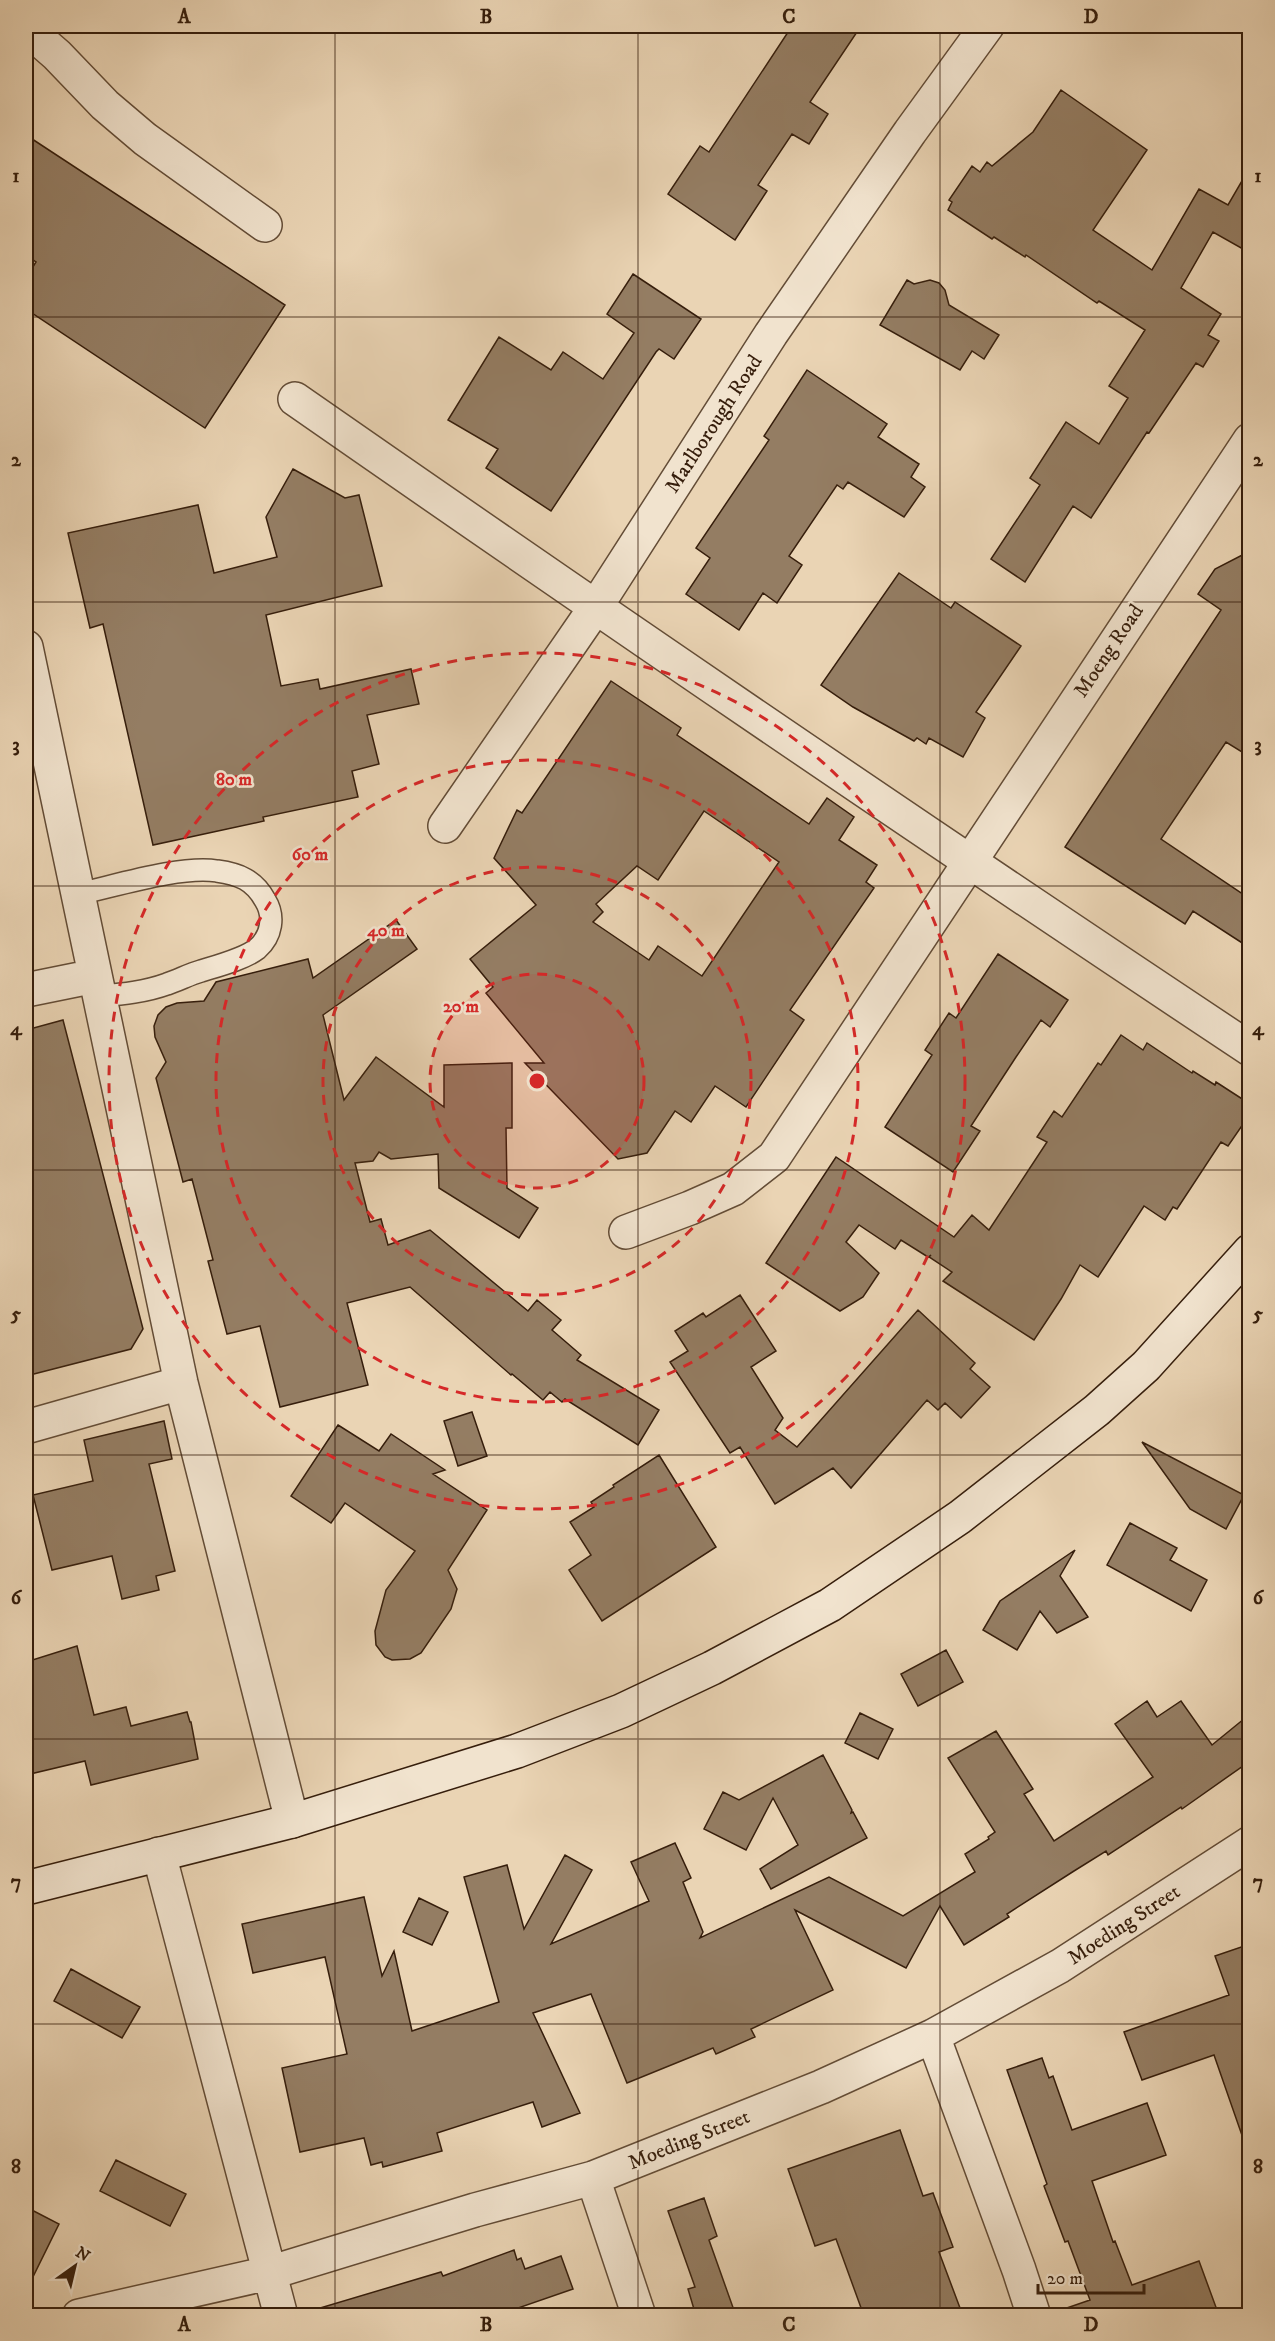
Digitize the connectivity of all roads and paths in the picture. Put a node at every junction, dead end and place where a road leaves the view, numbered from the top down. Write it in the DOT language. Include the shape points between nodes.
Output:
graph roads {
  1 [pos="987,26"];
  2 [pos="26,28"];
  3 [pos="265,225"];
  4 [pos="295,399"];
  5 [pos="1250,440"];
  6 [pos="595,608"];
  7 [pos="26,647"];
  8 [pos="445,826"];
  9 [pos="969,862"];
  10 [pos="78,894"];
  11 [pos="98,986"];
  12 [pos="26,990"];
  13 [pos="1250,1049"];
  14 [pos="626,1232"];
  15 [pos="1250,1251"];
  16 [pos="181,1383"];
  17 [pos="26,1427"];
  18 [pos="292,1821"];
  19 [pos="1248,1846"];
  20 [pos="159,1854"];
  21 [pos="26,1888"];
  22 [pos="933,2036"];
  23 [pos="593,2178"];
  24 [pos="269,2273"];
  25 [pos="79,2316"];
  26 [pos="281,2316"];
  27 [pos="639,2316"];
  28 [pos="1034,2316"];
  1 -- 6 [label="street, Marlborough Road" via="771,334"];
  2 -- 3 [label="street" via="145,140"];
  4 -- 6 [label="street"];
  5 -- 9 [label="street, Moeng Road"];
  6 -- 8 [label="street, Marlborough Road"];
  6 -- 9 [label="street"];
  7 -- 10 [label="street"];
  9 -- 13 [label="street"];
  9 -- 14 [label="street, Moeng Road" via="774,1157 733,1189"];
  10 -- 11 [label="street"];
  10 -- 11 [label="lane" via="185,871 215,870 244,876 258,888 272,920 256,949 226,963 132,993"];
  11 -- 12 [label="street"];
  11 -- 16 [label="street"];
  15 -- 18 [label="street" via="1146,1366 1097,1410 960,1517 830,1605 621,1711 517,1751"];
  16 -- 17 [label="street"];
  16 -- 18 [label="street"];
  18 -- 20 [label="street"];
  19 -- 22 [label="street, Moeding Street" via="1060,1966"];
  20 -- 21 [label="street"];
  20 -- 24 [label="street"];
  22 -- 23 [label="street, Moeding Street" via="821,2087"];
  22 -- 28 [label="street"];
  23 -- 24 [label="street, Moeding Street"];
  23 -- 27 [label="street"];
  24 -- 25 [label="street, Moeding Street"];
  24 -- 26 [label="street"];
}
